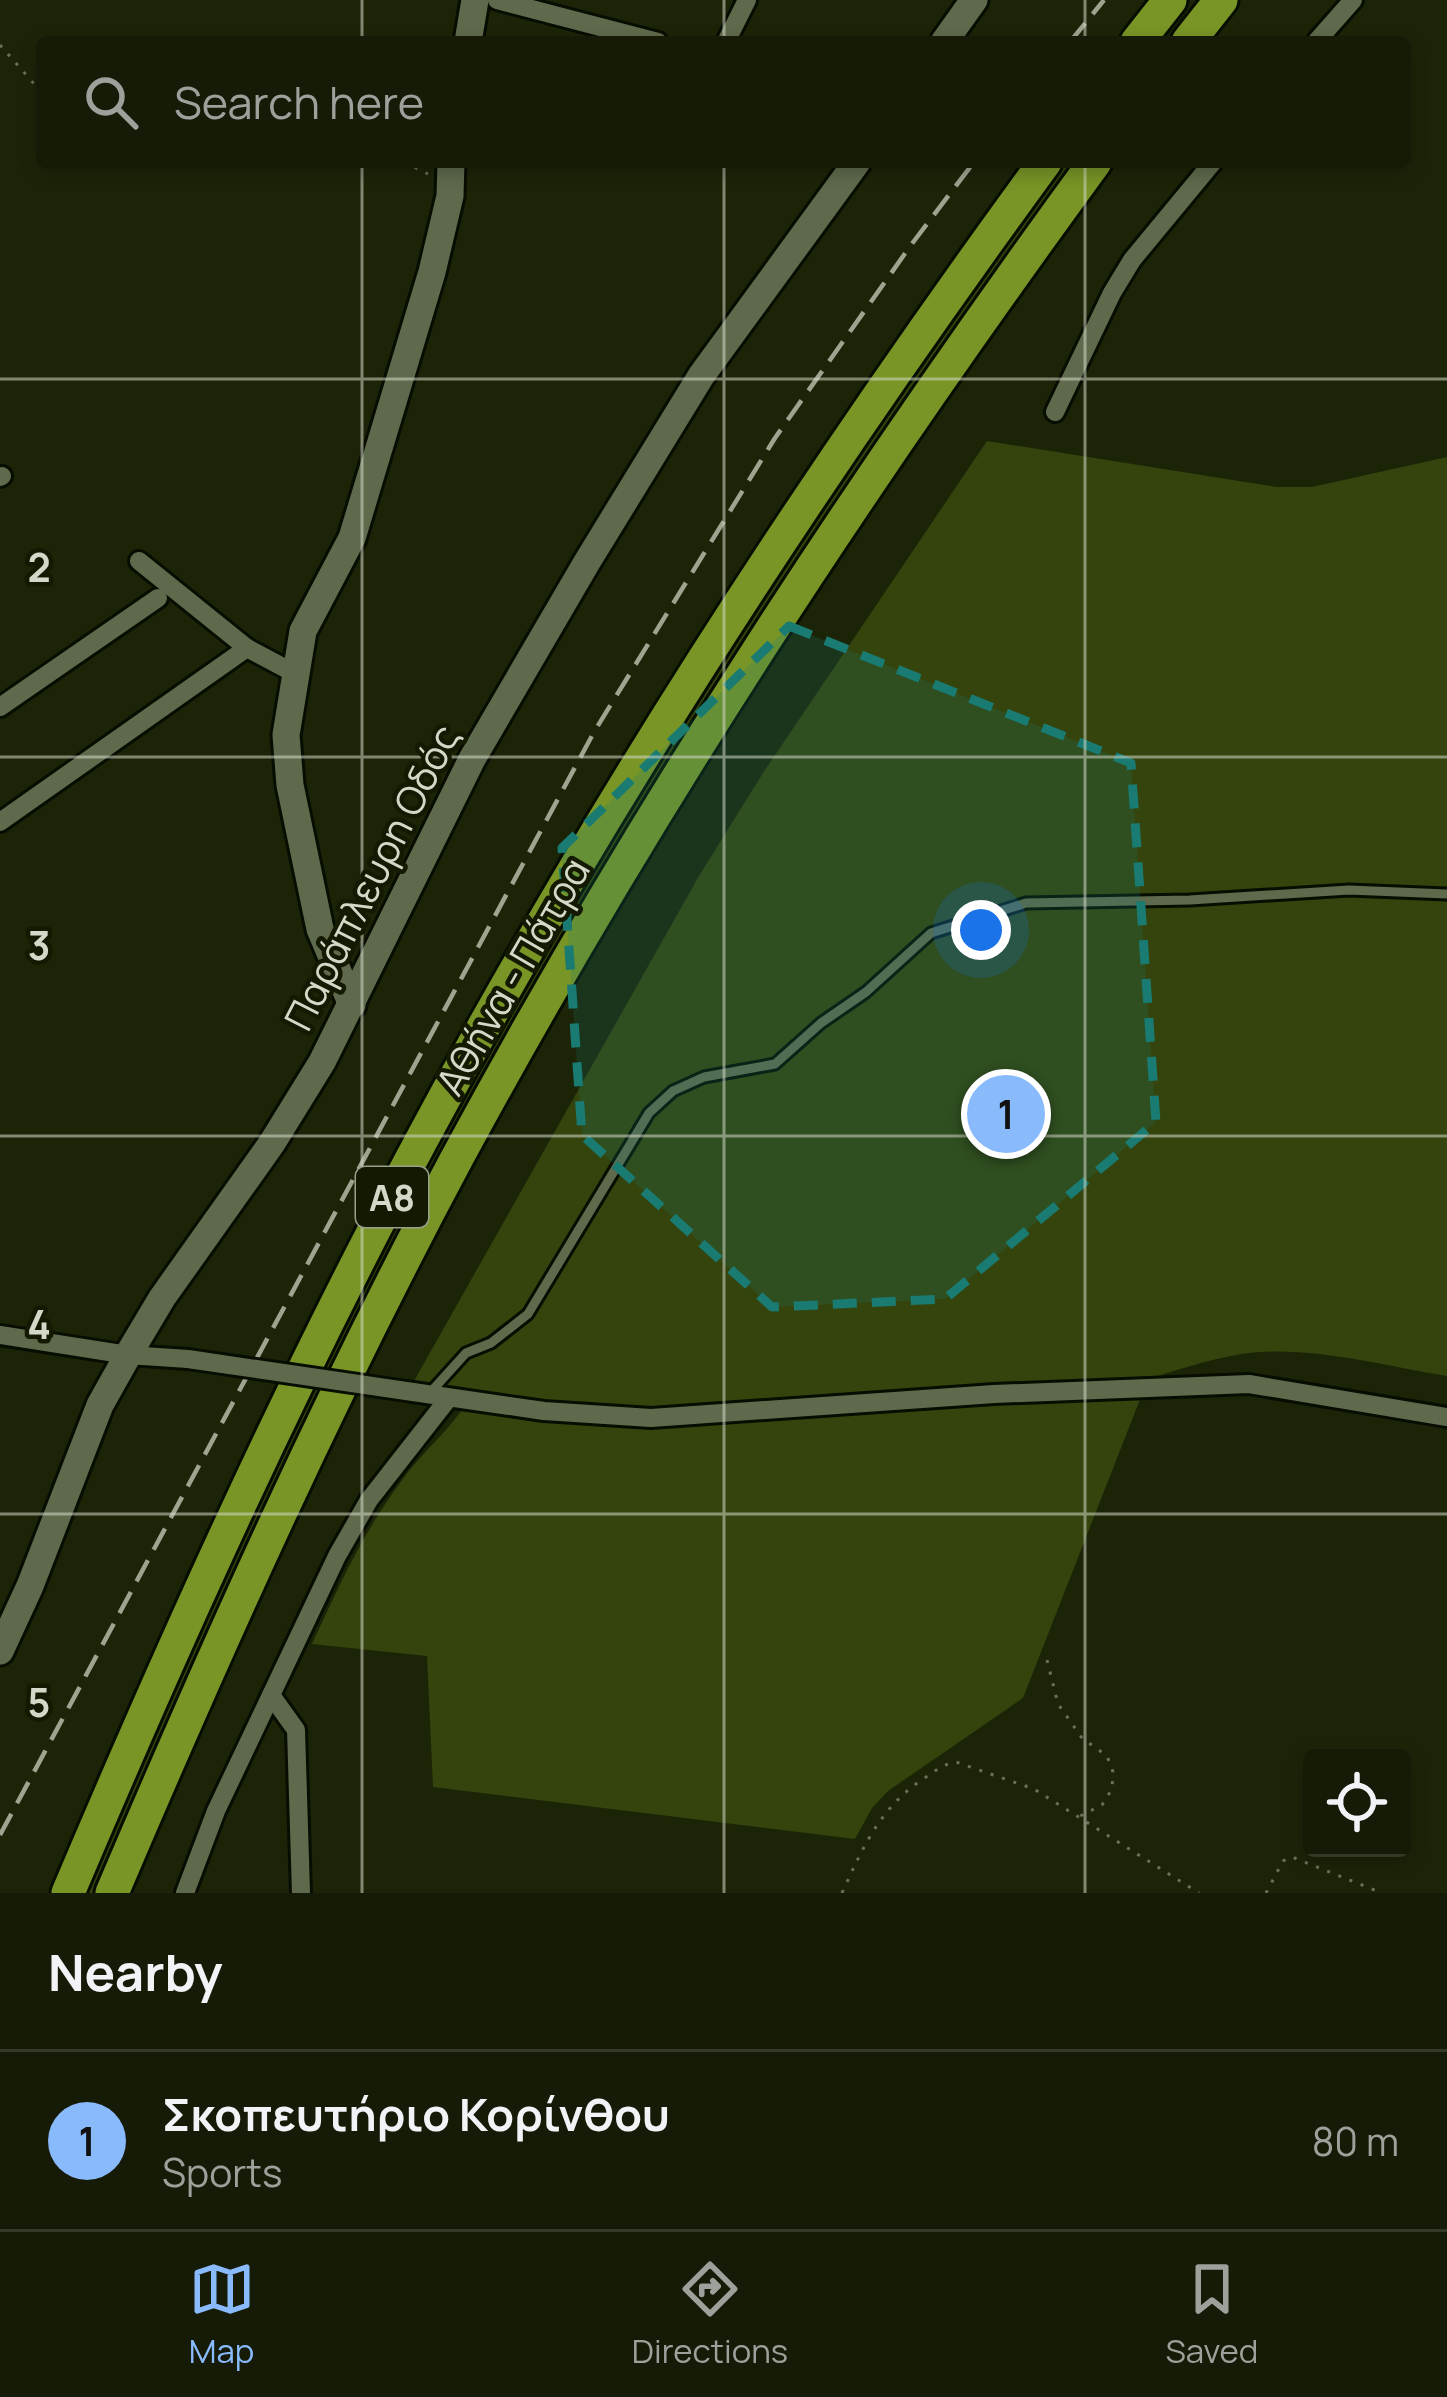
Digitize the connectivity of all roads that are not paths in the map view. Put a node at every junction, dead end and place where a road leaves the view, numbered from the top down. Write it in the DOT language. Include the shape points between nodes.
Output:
graph roads {
  1 [pos="475,0"];
  2 [pos="497,0"];
  3 [pos="747,0"];
  4 [pos="974,0"];
  5 [pos="1170,0"];
  6 [pos="1221,0"];
  7 [pos="1353,0"];
  8 [pos="469,36"];
  9 [pos="635,36"];
  10 [pos="729,36"];
  11 [pos="948,36"];
  12 [pos="1142,36"];
  13 [pos="1193,36"];
  14 [pos="1321,36"];
  15 [pos="451,168"];
  16 [pos="853,168"];
  17 [pos="1041,168"];
  18 [pos="1091,168"];
  19 [pos="1209,168"];
  20 [pos="1055,412"];
  21 [pos="139,561"];
  22 [pos="158,598"];
  23 [pos="247,648"];
  24 [pos="294,673"];
  25 [pos="0,707"];
  26 [pos="0,822"];
  27 [pos="1447,894"];
  28 [pos="352,1006"];
  29 [pos="0,1335"];
  30 [pos="128,1355"];
  31 [pos="430,1396"];
  32 [pos="1447,1417"];
  33 [pos="0,1651"];
  34 [pos="271,1695"];
  35 [pos="68,1893"];
  36 [pos="112,1893"];
  37 [pos="184,1893"];
  38 [pos="301,1893"];
  1 -- 8 [label="street"];
  2 -- 9 [label="street"];
  3 -- 10 [label="street"];
  4 -- 11 [label="street"];
  5 -- 12 [label="highway"];
  6 -- 13 [label="highway"];
  7 -- 14 [label="street"];
  15 -- 24 [label="street" via="437,254 352,538 308,617"];
  16 -- 28 [label="street, Παράπλευρη Οδός" via="701,376 587,562 472,759"];
  17 -- 35 [label="highway, Αθήνα - Πάτρα / Α8" via="755,577 525,955 405,1170 259,1461"];
  18 -- 36 [label="highway, Αθήνα - Πάτρα / Α8" via="802,580 560,975 296,1479"];
  19 -- 20 [label="street" via="1132,260"];
  21 -- 23 [label="street"];
  22 -- 25 [label="street"];
  23 -- 24 [label="street"];
  23 -- 26 [label="street"];
  24 -- 28 [label="street" via="290,785 320,929"];
  27 -- 31 [label="lane" via="1349,890 1026,903 931,933 775,1064 704,1078 649,1113 528,1314 466,1353"];
  28 -- 30 [label="street, Παράπλευρη Οδός" via="272,1143"];
  29 -- 30 [label="street"];
  30 -- 31 [label="street, bridge"];
  30 -- 33 [label="street, Παράπλευρη Οδός"];
  31 -- 32 [label="street" via="651,1418 1249,1384"];
  31 -- 34 [label="street" via="337,1556"];
  34 -- 37 [label="street"];
  34 -- 38 [label="street" via="296,1730"];
}
